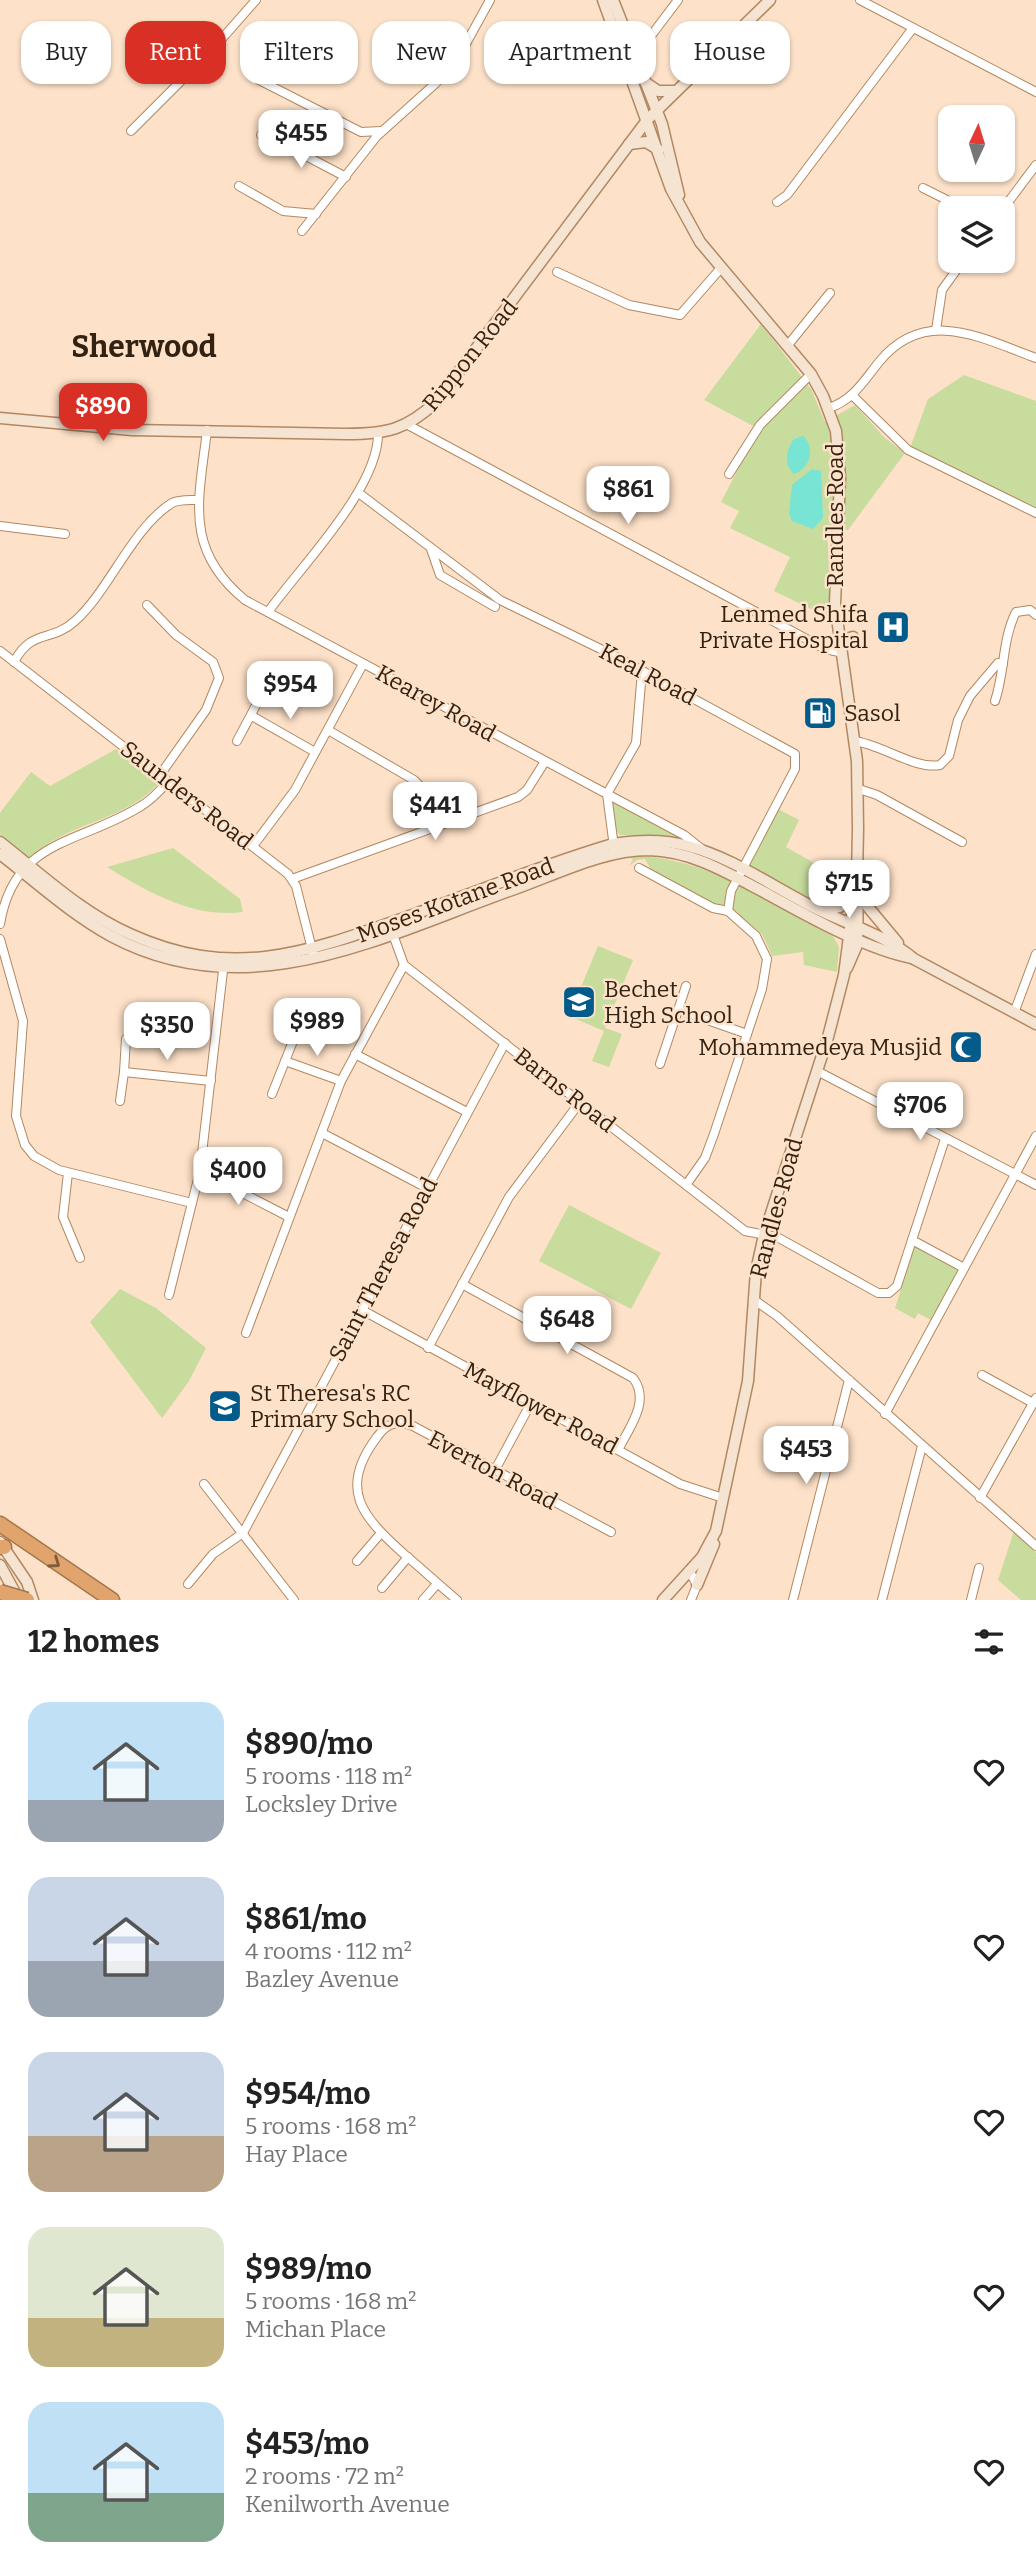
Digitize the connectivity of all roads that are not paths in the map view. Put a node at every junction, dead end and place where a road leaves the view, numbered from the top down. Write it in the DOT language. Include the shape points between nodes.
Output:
graph roads {
  1 [pos="256,0"];
  2 [pos="490,0"];
  3 [pos="603,0"];
  4 [pos="613,0"];
  5 [pos="678,0"];
  6 [pos="770,0"];
  7 [pos="860,0"];
  8 [pos="621,21"];
  9 [pos="914,28"];
  10 [pos="656,29"];
  11 [pos="267,84"];
  12 [pos="644,84"];
  13 [pos="648,84"];
  14 [pos="676,92"];
  15 [pos="1036,92"];
  16 [pos="652,115"];
  17 [pos="131,131"];
  18 [pos="381,131"];
  19 [pos="261,135"];
  20 [pos="629,144"];
  21 [pos="659,150"];
  22 [pos="1036,165"];
  23 [pos="345,177"];
  24 [pos="239,186"];
  25 [pos="923,188"];
  26 [pos="939,196"];
  27 [pos="1013,196"];
  28 [pos="777,202"];
  29 [pos="679,205"];
  30 [pos="316,214"];
  31 [pos="302,231"];
  32 [pos="721,268"];
  33 [pos="557,272"];
  34 [pos="954,273"];
  35 [pos="830,293"];
  36 [pos="936,330"];
  37 [pos="788,345"];
  38 [pos="1036,358"];
  39 [pos="811,374"];
  40 [pos="853,396"];
  41 [pos="828,408"];
  42 [pos="0,418"];
  43 [pos="408,425"];
  44 [pos="207,430"];
  45 [pos="378,432"];
  46 [pos="729,474"];
  47 [pos="360,494"];
  48 [pos="199,500"];
  49 [pos="1036,513"];
  50 [pos="0,526"];
  51 [pos="65,534"];
  52 [pos="431,549"];
  53 [pos="147,605"];
  54 [pos="495,607"];
  55 [pos="268,612"];
  56 [pos="1036,615"];
  57 [pos="853,637"];
  58 [pos="839,647"];
  59 [pos="0,651"];
  60 [pos="14,662"];
  61 [pos="363,664"];
  62 [pos="1003,664"];
  63 [pos="642,671"];
  64 [pos="262,694"];
  65 [pos="995,701"];
  66 [pos="251,716"];
  67 [pos="328,730"];
  68 [pos="237,741"];
  69 [pos="854,741"];
  70 [pos="315,752"];
  71 [pos="544,762"];
  72 [pos="160,775"];
  73 [pos="169,781"];
  74 [pos="859,789"];
  75 [pos="607,794"];
  76 [pos="436,827"];
  77 [pos="0,842"];
  78 [pos="962,842"];
  79 [pos="253,846"];
  80 [pos="614,849"];
  81 [pos="703,850"];
  82 [pos="0,854"];
  83 [pos="26,868"];
  84 [pos="639,868"];
  85 [pos="739,874"];
  86 [pos="292,878"];
  87 [pos="856,889"];
  88 [pos="728,911"];
  89 [pos="820,911"];
  90 [pos="0,924"];
  91 [pos="391,928"];
  92 [pos="853,931"];
  93 [pos="0,939"];
  94 [pos="878,947"];
  95 [pos="902,948"];
  96 [pos="1036,954"];
  97 [pos="313,955"];
  98 [pos="914,959"];
  99 [pos="851,961"];
  100 [pos="224,963"];
  101 [pos="404,965"];
  102 [pos="844,975"];
  103 [pos="686,986"];
  104 [pos="679,1010"];
  105 [pos="1014,1013"];
  106 [pos="1036,1024"];
  107 [pos="299,1026"];
  108 [pos="747,1034"];
  109 [pos="126,1039"];
  110 [pos="505,1044"];
  111 [pos="355,1054"];
  112 [pos="285,1061"];
  113 [pos="660,1064"];
  114 [pos="124,1072"];
  115 [pos="817,1072"];
  116 [pos="211,1081"];
  117 [pos="341,1081"];
  118 [pos="272,1094"];
  119 [pos="120,1101"];
  120 [pos="580,1102"];
  121 [pos="467,1112"];
  122 [pos="322,1133"];
  123 [pos="1036,1136"];
  124 [pos="945,1139"];
  125 [pos="200,1171"];
  126 [pos="68,1173"];
  127 [pos="1016,1174"];
  128 [pos="686,1185"];
  129 [pos="1036,1185"];
  130 [pos="427,1188"];
  131 [pos="192,1203"];
  132 [pos="289,1217"];
  133 [pos="764,1235"];
  134 [pos="912,1240"];
  135 [pos="80,1258"];
  136 [pos="964,1268"];
  137 [pos="463,1284"];
  138 [pos="169,1295"];
  139 [pos="753,1299"];
  140 [pos="362,1310"];
  141 [pos="246,1333"];
  142 [pos="428,1348"];
  143 [pos="982,1375"];
  144 [pos="849,1380"];
  145 [pos="1035,1400"];
  146 [pos="531,1403"];
  147 [pos="885,1413"];
  148 [pos="922,1446"];
  149 [pos="618,1450"];
  150 [pos="495,1471"];
  151 [pos="204,1484"];
  152 [pos="723,1498"];
  153 [pos="980,1498"];
  154 [pos="0,1524"];
  155 [pos="716,1531"];
  156 [pos="611,1532"];
  157 [pos="243,1533"];
  158 [pos="381,1533"];
  159 [pos="1,1545"];
  160 [pos="1036,1546"];
  161 [pos="408,1557"];
  162 [pos="357,1561"];
  163 [pos="0,1565"];
  164 [pos="979,1568"];
  165 [pos="689,1570"];
  166 [pos="187,1584"];
  167 [pos="438,1584"];
  168 [pos="697,1585"];
  169 [pos="382,1588"];
  170 [pos="0,1592"];
  171 [pos="19,1600"];
  172 [pos="27,1600"];
  173 [pos="33,1600"];
  174 [pos="112,1600"];
  175 [pos="294,1600"];
  176 [pos="423,1600"];
  177 [pos="457,1600"];
  178 [pos="663,1600"];
  179 [pos="691,1600"];
  180 [pos="793,1600"];
  181 [pos="882,1600"];
  182 [pos="971,1600"];
  1 -- 17 [label="street"];
  2 -- 18 [label="street" via="463,49 436,83"];
  3 -- 16 [label="street"];
  4 -- 8 [label="street"];
  5 -- 10 [label="street"];
  6 -- 14 [label="street, Rippon Road"];
  7 -- 9 [label="street"];
  9 -- 15 [label="street"];
  9 -- 28 [label="street" via="787,195"];
  11 -- 18 [label="street" via="361,132"];
  12 -- 16 [label="street"];
  13 -- 14 [label="street" via="653,90"];
  14 -- 16 [label="street, Rippon Road"];
  16 -- 20 [label="street, Rippon Road"];
  16 -- 21 [label="street, Randles Road"];
  16 -- 29 [label="street, Randles Road" via="675,176"];
  18 -- 23 [label="street"];
  19 -- 23 [label="street"];
  20 -- 21 [label="street" via="646,142"];
  20 -- 43 [label="street, Rippon Road" via="436,402"];
  21 -- 29 [label="street, Randles Road"];
  22 -- 27 [label="street"];
  23 -- 30 [label="street"];
  24 -- 30 [label="street" via="283,211"];
  25 -- 26 [label="street"];
  29 -- 32 [label="street, Randles Road"];
  30 -- 31 [label="street"];
  32 -- 33 [label="street" via="680,315 629,305"];
  32 -- 37 [label="street, Randles Road"];
  34 -- 36 [label="street" via="942,290"];
  35 -- 37 [label="street"];
  36 -- 38 [label="street" via="967,333"];
  36 -- 40 [label="street" via="894,346"];
  37 -- 39 [label="street, Randles Road"];
  39 -- 41 [label="street, Randles Road"];
  39 -- 46 [label="street" via="760,425"];
  40 -- 41 [label="street"];
  40 -- 49 [label="street" via="908,450"];
  41 -- 58 [label="street, Randles Road" via="840,459 834,589"];
  42 -- 44 [label="street, Rippon Road" via="132,430"];
  43 -- 45 [label="street, Rippon Road"];
  43 -- 58 [label="street" via="825,649"];
  44 -- 45 [label="street, Rippon Road"];
  44 -- 48 [label="street, Kearey Road"];
  45 -- 47 [label="street"];
  47 -- 52 [label="street, Keal Road"];
  47 -- 55 [label="street"];
  48 -- 55 [label="street, Kearey Road" via="201,538 213,567 245,600"];
  48 -- 60 [label="street" via="169,505 78,619 28,642"];
  50 -- 51 [label="street"];
  52 -- 54 [label="street" via="440,575"];
  52 -- 63 [label="street, Keal Road" via="500,600"];
  53 -- 72 [label="street" via="176,635 213,662 219,678 206,710"];
  55 -- 61 [label="street, Kearey Road"];
  56 -- 62 [label="street" via="1027,609 1015,614"];
  57 -- 58 [label="street"];
  58 -- 69 [label="street, Randles Road"];
  59 -- 60 [label="street, Saunders Road"];
  60 -- 72 [label="street, Saunders Road"];
  61 -- 67 [label="street"];
  61 -- 71 [label="street, Kearey Road"];
  62 -- 65 [label="street"];
  62 -- 69 [label="street" via="989,670 970,696 949,756 940,765 923,765"];
  63 -- 75 [label="street" via="636,743"];
  63 -- 85 [label="street, Keal Road" via="795,754 795,769"];
  64 -- 66 [label="street"];
  66 -- 68 [label="street"];
  66 -- 70 [label="street"];
  67 -- 70 [label="street"];
  67 -- 76 [label="street" via="414,780 424,790"];
  69 -- 74 [label="street, Randles Road"];
  70 -- 79 [label="street" via="286,805"];
  71 -- 75 [label="street, Kearey Road"];
  71 -- 76 [label="street" via="518,797"];
  72 -- 73 [label="street, Saunders Road"];
  73 -- 79 [label="street, Saunders Road"];
  73 -- 83 [label="street" via="142,806 68,838"];
  74 -- 78 [label="street" via="877,794"];
  74 -- 87 [label="street, Randles Road"];
  75 -- 80 [label="street"];
  75 -- 81 [label="street, Kearey Road"];
  76 -- 86 [label="street"];
  77 -- 83 [label="street, Moses Kotane Road"];
  79 -- 86 [label="street, Saunders Road"];
  80 -- 81 [label="street, Moses Kotane Road" via="656,841"];
  80 -- 85 [label="street, Moses Kotane Road" via="671,852"];
  80 -- 91 [label="street, Moses Kotane Road"];
  81 -- 85 [label="street, Moses Kotane Road"];
  82 -- 83 [label="street, Moses Kotane Road"];
  83 -- 90 [label="street" via="10,889"];
  83 -- 100 [label="street, Moses Kotane Road" via="85,920 129,945 185,963"];
  84 -- 88 [label="street" via="713,908"];
  85 -- 88 [label="street, Keal Road"];
  85 -- 89 [label="street, Moses Kotane Road"];
  85 -- 92 [label="street, Moses Kotane Road"];
  86 -- 97 [label="street"];
  87 -- 89 [label="street" via="839,907"];
  87 -- 92 [label="street, Randles Road"];
  87 -- 95 [label="street"];
  88 -- 108 [label="street" via="756,936 767,959"];
  89 -- 92 [label="street, Moses Kotane Road"];
  91 -- 97 [label="street, Moses Kotane Road"];
  91 -- 101 [label="street"];
  92 -- 94 [label="street, Moses Kotane Road"];
  92 -- 95 [label="street, Moses Kotane Road"];
  92 -- 99 [label="street, Randles Road"];
  92 -- 102 [label="street, Randles Road"];
  93 -- 126 [label="street" via="23,1021 16,1116 19,1131 34,1156"];
  94 -- 98 [label="street, Moses Kotane Road"];
  94 -- 99 [label="street"];
  95 -- 98 [label="street, Moses Kotane Road"];
  96 -- 105 [label="street"];
  97 -- 100 [label="street, Moses Kotane Road" via="262,968"];
  98 -- 105 [label="street, Moses Kotane Road"];
  99 -- 102 [label="street, Randles Road"];
  100 -- 116 [label="street"];
  101 -- 110 [label="street, Barns Road"];
  101 -- 111 [label="street"];
  102 -- 115 [label="street, Randles Road"];
  103 -- 104 [label="street"];
  104 -- 108 [label="street"];
  104 -- 113 [label="street"];
  105 -- 106 [label="street, Moses Kotane Road"];
  107 -- 112 [label="street"];
  108 -- 128 [label="street" via="705,1158"];
  109 -- 114 [label="street"];
  110 -- 120 [label="street, Barns Road"];
  110 -- 121 [label="street, Saint Theresa Road"];
  111 -- 117 [label="street"];
  111 -- 121 [label="street"];
  112 -- 117 [label="street"];
  112 -- 118 [label="street"];
  114 -- 116 [label="street"];
  114 -- 119 [label="street"];
  115 -- 124 [label="street"];
  115 -- 133 [label="street, Randles Road"];
  116 -- 125 [label="street"];
  117 -- 122 [label="street"];
  120 -- 128 [label="street, Barns Road"];
  120 -- 137 [label="street" via="509,1198"];
  121 -- 130 [label="street, Saint Theresa Road"];
  122 -- 130 [label="street"];
  122 -- 132 [label="street"];
  123 -- 127 [label="street"];
  124 -- 127 [label="street"];
  124 -- 134 [label="street"];
  125 -- 131 [label="street"];
  125 -- 132 [label="street"];
  126 -- 131 [label="street"];
  126 -- 135 [label="street" via="63,1217"];
  127 -- 129 [label="street"];
  127 -- 136 [label="street"];
  128 -- 133 [label="street, Barns Road" via="745,1231"];
  130 -- 140 [label="street, Saint Theresa Road"];
  131 -- 138 [label="street"];
  132 -- 141 [label="street"];
  133 -- 134 [label="street, Barns Road" via="778,1237 884,1294 897,1286"];
  133 -- 139 [label="street, Randles Road"];
  134 -- 136 [label="street"];
  136 -- 147 [label="street" via="937,1326"];
  137 -- 142 [label="street"];
  137 -- 149 [label="street" via="633,1378 640,1389 640,1404"];
  139 -- 144 [label="street"];
  139 -- 152 [label="street, Randles Road" via="748,1381"];
  140 -- 142 [label="street, Mayflower Road"];
  140 -- 157 [label="street, Saint Theresa Road"];
  142 -- 146 [label="street, Mayflower Road"];
  143 -- 145 [label="street"];
  144 -- 147 [label="street"];
  144 -- 180 [label="street"];
  145 -- 153 [label="street"];
  146 -- 149 [label="street, Mayflower Road"];
  146 -- 150 [label="street"];
  147 -- 148 [label="street"];
  148 -- 153 [label="street"];
  148 -- 181 [label="street"];
  149 -- 152 [label="street, Mayflower Road" via="680,1484"];
  150 -- 156 [label="street, Everton Road"];
  150 -- 158 [label="street, Everton Road" via="413,1426 389,1425 371,1444 357,1478 361,1510"];
  151 -- 157 [label="street"];
  152 -- 155 [label="street, Randles Road"];
  153 -- 160 [label="street"];
  154 -- 174 [label="highway, one-way"];
  155 -- 165 [label="street, Randles Road"];
  155 -- 168 [label="street"];
  157 -- 166 [label="street" via="213,1554"];
  157 -- 175 [label="street"];
  158 -- 161 [label="street, Everton Road"];
  158 -- 162 [label="street"];
  159 -- 173 [label="street" via="27,1582"];
  161 -- 167 [label="street, Everton Road"];
  161 -- 169 [label="street"];
  163 -- 171 [label="street"];
  164 -- 182 [label="street"];
  165 -- 168 [label="street"];
  165 -- 178 [label="street, Randles Road"];
  167 -- 176 [label="street"];
  167 -- 177 [label="street, Everton Road"];
  168 -- 179 [label="street"];
  170 -- 172 [label="highway, bridge"];
}
